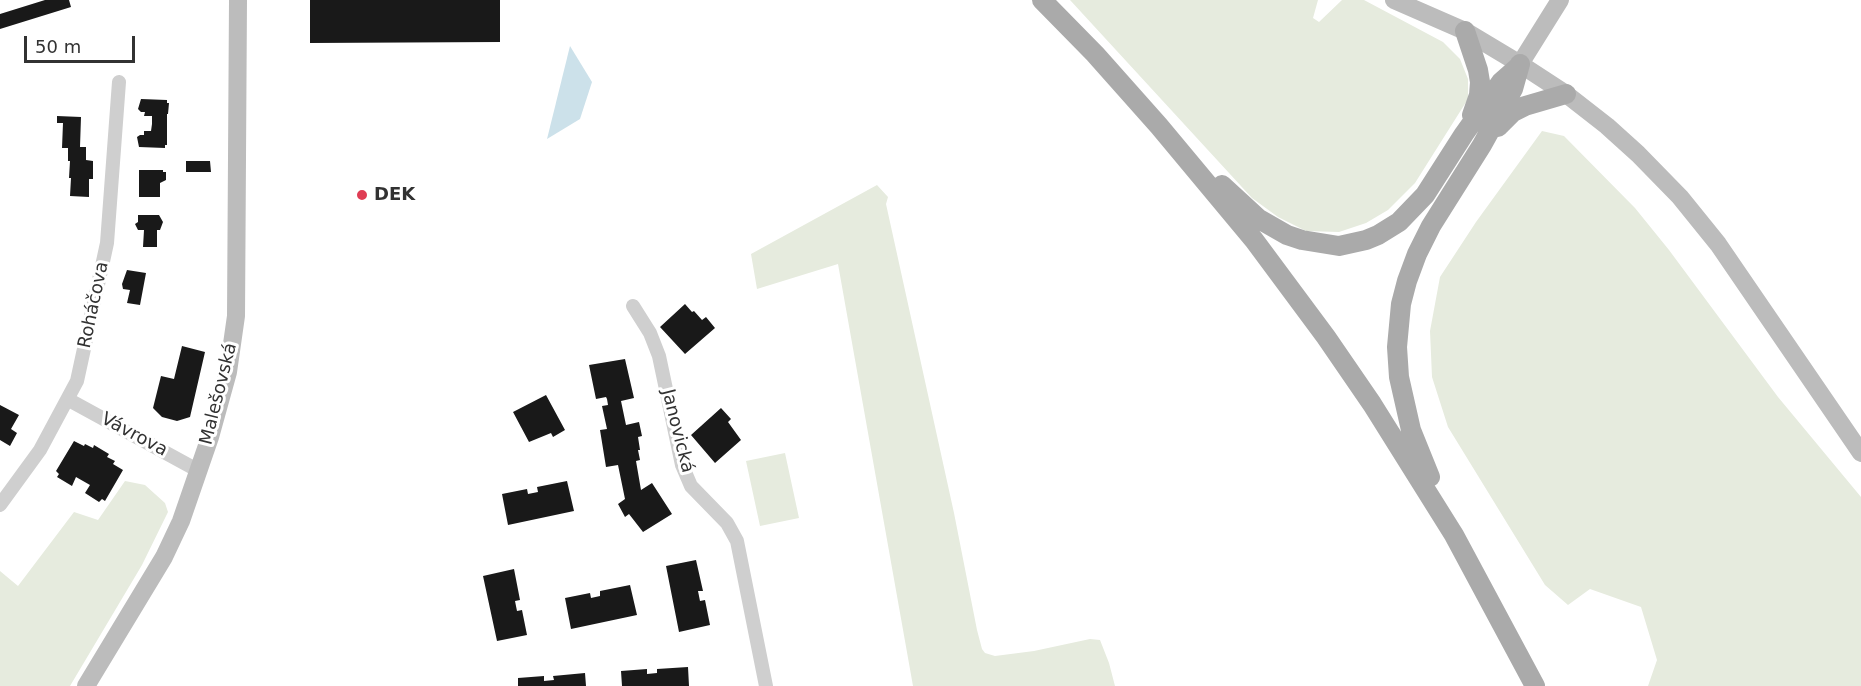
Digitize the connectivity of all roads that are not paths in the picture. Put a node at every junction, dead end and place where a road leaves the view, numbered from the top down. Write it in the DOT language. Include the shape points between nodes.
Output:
graph roads {
  1 [pos="238,0"];
  2 [pos="1042,0"];
  3 [pos="1394,0"];
  4 [pos="1560,0"];
  5 [pos="1465,31"];
  6 [pos="1521,64"];
  7 [pos="118,82"];
  8 [pos="1566,94"];
  9 [pos="1159,126"];
  10 [pos="1464,134"];
  11 [pos="1482,145"];
  12 [pos="633,306"];
  13 [pos="69,400"];
  14 [pos="1861,453"];
  15 [pos="199,471"];
  16 [pos="0,505"];
  17 [pos="1454,535"];
  18 [pos="86,686"];
  19 [pos="766,686"];
  20 [pos="1536,686"];
  1 -- 15 [label="street, Malešovská" via="236,316 228,372"];
  2 -- 9 [label="main road"];
  3 -- 5 [label="street"];
  4 -- 6 [label="street"];
  5 -- 6 [label="street"];
  5 -- 10 [label="main road" via="1480,82"];
  6 -- 8 [label="street"];
  6 -- 10 [label="main road" via="1501,82"];
  6 -- 11 [label="main road" via="1513,89"];
  7 -- 13 [label="street, Roháčova" via="107,243 77,381"];
  8 -- 11 [label="main road" via="1539,100 1513,112"];
  8 -- 14 [label="street" via="1638,154 1680,197 1724,253"];
  9 -- 10 [label="main road" via="1273,228 1302,240 1339,246 1366,240 1399,222 1425,195"];
  9 -- 17 [label="main road" via="1254,240 1326,337"];
  11 -- 17 [label="main road" via="1417,254 1401,304 1396,347 1411,430"];
  12 -- 19 [label="street, Janovická" via="659,356 682,465 691,486 727,523 737,541"];
  13 -- 15 [label="street, Vávrova"];
  13 -- 16 [label="street, Roháčova" via="40,450"];
  15 -- 18 [label="street, Malešovská" via="164,557"];
  17 -- 20 [label="main road"];
}
